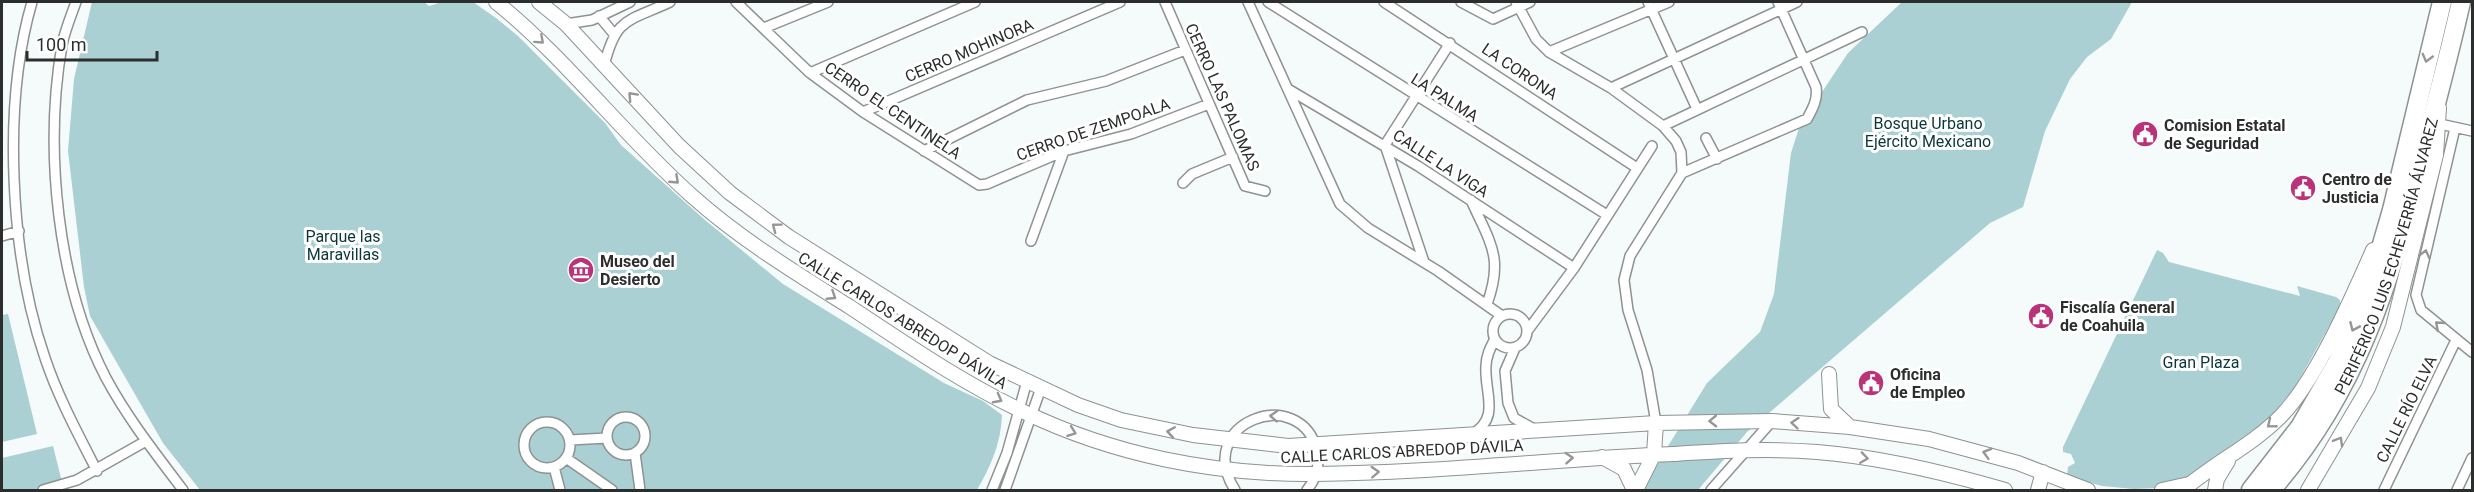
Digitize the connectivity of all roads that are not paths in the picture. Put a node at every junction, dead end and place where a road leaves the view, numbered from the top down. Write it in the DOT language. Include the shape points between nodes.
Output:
graph roads {
  1 [pos="32,2"];
  2 [pos="76,2"];
  3 [pos="496,2"];
  4 [pos="539,2"];
  5 [pos="630,2"];
  6 [pos="669,2"];
  7 [pos="736,2"];
  8 [pos="828,2"];
  9 [pos="975,2"];
  10 [pos="1120,2"];
  11 [pos="1165,2"];
  12 [pos="1248,2"];
  13 [pos="1268,2"];
  14 [pos="1384,2"];
  15 [pos="1461,2"];
  16 [pos="1530,2"];
  17 [pos="1669,2"];
  18 [pos="1797,2"];
  19 [pos="2442,2"];
  20 [pos="2461,2"];
  21 [pos="1517,4"];
  22 [pos="2472,4"];
  23 [pos="650,5"];
  24 [pos="1649,5"];
  25 [pos="1780,5"];
  26 [pos="1099,6"];
  27 [pos="599,16"];
  28 [pos="566,24"];
  29 [pos="764,28"];
  30 [pos="1862,32"];
  31 [pos="614,34"];
  32 [pos="1450,42"];
  33 [pos="1185,50"];
  34 [pos="1549,52"];
  35 [pos="1675,58"];
  36 [pos="1805,61"];
  37 [pos="604,66"];
  38 [pos="810,72"];
  39 [pos="1611,88"];
  40 [pos="1288,89"];
  41 [pos="1415,96"];
  42 [pos="2438,100"];
  43 [pos="1209,104"];
  44 [pos="1697,109"];
  45 [pos="863,112"];
  46 [pos="2440,124"];
  47 [pos="1663,126"];
  48 [pos="2455,128"];
  49 [pos="2472,131"];
  50 [pos="1706,138"];
  51 [pos="1384,145"];
  52 [pos="1652,146"];
  53 [pos="924,151"];
  54 [pos="1064,151"];
  55 [pos="1233,157"];
  56 [pos="1717,159"];
  57 [pos="1638,168"];
  58 [pos="1682,173"];
  59 [pos="1183,183"];
  60 [pos="987,184"];
  61 [pos="1264,191"];
  62 [pos="1471,200"];
  63 [pos="2392,210"];
  64 [pos="1607,215"];
  65 [pos="19,231"];
  66 [pos="2,236"];
  67 [pos="1031,241"];
  68 [pos="1424,262"];
  69 [pos="1574,268"];
  70 [pos="1488,303"];
  71 [pos="1502,316"];
  72 [pos="1528,330"];
  73 [pos="1495,339"];
  74 [pos="2456,340"];
  75 [pos="1515,348"];
  76 [pos="2472,352"];
  77 [pos="2344,367"];
  78 [pos="1829,374"];
  79 [pos="1027,381"];
  80 [pos="1041,388"];
  81 [pos="1490,404"];
  82 [pos="1508,404"];
  83 [pos="1019,410"];
  84 [pos="1032,416"];
  85 [pos="1772,421"];
  86 [pos="1656,423"];
  87 [pos="1850,427"];
  88 [pos="1539,432"];
  89 [pos="1467,436"];
  90 [pos="607,438"];
  91 [pos="570,440"];
  92 [pos="146,441"];
  93 [pos="1229,441"];
  94 [pos="1315,446"];
  95 [pos="1743,450"];
  96 [pos="2235,452"];
  97 [pos="635,453"];
  98 [pos="1654,454"];
  99 [pos="1600,456"];
  100 [pos="2472,458"];
  101 [pos="566,459"];
  102 [pos="554,467"];
  103 [pos="1225,469"];
  104 [pos="97,471"];
  105 [pos="2043,472"];
  106 [pos="1316,474"];
  107 [pos="77,480"];
  108 [pos="2187,487"];
  109 [pos="43,490"];
  110 [pos="82,490"];
  111 [pos="183,490"];
  112 [pos="560,490"];
  113 [pos="612,490"];
  114 [pos="640,490"];
  115 [pos="992,490"];
  116 [pos="1005,490"];
  117 [pos="1235,490"];
  118 [pos="1307,490"];
  119 [pos="1635,490"];
  120 [pos="1711,490"];
  121 [pos="2005,490"];
  122 [pos="2038,490"];
  123 [pos="2088,490"];
  124 [pos="2162,490"];
  125 [pos="2215,490"];
  126 [pos="2251,490"];
  127 [pos="2271,490"];
  128 [pos="2308,490"];
  129 [pos="2384,490"];
  130 [pos="2457,490"];
  1 -- 65 [label="street" via="13,99"];
  2 -- 92 [label="street" via="63,44 55,107 61,227 89,337 105,376"];
  3 -- 83 [label="main road, CALLE CARLOS ABREDOP DÁVILA, one-way" via="552,50 633,140 705,206 783,264 926,357"];
  4 -- 28 [label="main road, CALLE CARLOS ABREDOP DÁVILA"];
  5 -- 27 [label="street"];
  6 -- 23 [label="street"];
  7 -- 29 [label="street, CERRO EL CENTINELA"];
  8 -- 29 [label="street"];
  9 -- 38 [label="street"];
  10 -- 26 [label="street, CERRO MOHINORA"];
  11 -- 33 [label="street, CERRO LAS PALOMAS"];
  12 -- 40 [label="street"];
  13 -- 41 [label="street, LA PALMA"];
  14 -- 32 [label="street, LA CORONA"];
  15 -- 21 [label="street" via="1496,19"];
  16 -- 21 [label="street"];
  17 -- 24 [label="street"];
  18 -- 25 [label="street"];
  19 -- 63 [label="highway, PERIFÉRICO LUIS ECHEVERRÍA ÁLVAREZ, one-way"];
  20 -- 22 [label="main road"];
  20 -- 42 [label="highway, PERIFÉRICO LUIS ECHEVERRÍA ÁLVAREZ"];
  21 -- 34 [label="street" via="1536,39"];
  23 -- 31 [label="street"];
  24 -- 34 [label="street"];
  24 -- 35 [label="street"];
  25 -- 35 [label="street"];
  25 -- 36 [label="street"];
  26 -- 45 [label="street, CERRO MOHINORA"];
  27 -- 28 [label="street"];
  27 -- 31 [label="street"];
  28 -- 37 [label="main road, CALLE CARLOS ABREDOP DÁVILA"];
  29 -- 38 [label="street, CERRO EL CENTINELA"];
  30 -- 36 [label="street"];
  31 -- 37 [label="street"];
  32 -- 41 [label="street"];
  32 -- 57 [label="street, LA CORONA"];
  33 -- 43 [label="street, CERRO LAS PALOMAS"];
  33 -- 53 [label="street" via="1106,81 1027,100"];
  34 -- 39 [label="street"];
  35 -- 39 [label="street"];
  35 -- 44 [label="street"];
  36 -- 44 [label="street"];
  36 -- 56 [label="street" via="1817,94 1807,119"];
  79 -- 37 [label="main road, CALLE CARLOS ABREDOP DÁVILA, one-way" via="948,339 789,237 730,193 679,146"];
  38 -- 45 [label="street, CERRO EL CENTINELA"];
  39 -- 47 [label="street"];
  40 -- 51 [label="street, CALLE LA VIGA"];
  40 -- 68 [label="street" via="1340,204 1368,228"];
  41 -- 51 [label="street"];
  41 -- 64 [label="street, LA PALMA"];
  42 -- 46 [label="main road"];
  42 -- 77 [label="highway, PERIFÉRICO LUIS ECHEVERRÍA ÁLVAREZ" via="2394,266"];
  43 -- 54 [label="street, CERRO DE ZEMPOALA" via="1131,134"];
  43 -- 55 [label="street, CERRO LAS PALOMAS"];
  44 -- 47 [label="street"];
  45 -- 53 [label="street, CERRO EL CENTINELA"];
  46 -- 48 [label="street"];
  128 -- 46 [label="main road, one-way" via="2384,353 2407,275"];
  47 -- 58 [label="street" via="1681,152"];
  48 -- 49 [label="street"];
  74 -- 48 [label="street, one-way" via="2421,310 2416,295"];
  50 -- 56 [label="street"];
  51 -- 62 [label="street, CALLE LA VIGA"];
  51 -- 68 [label="street"];
  52 -- 57 [label="street"];
  53 -- 60 [label="street, CERRO EL CENTINELA" via="971,181"];
  54 -- 60 [label="street, CERRO DE ZEMPOALA"];
  54 -- 67 [label="street"];
  55 -- 59 [label="street" via="1192,174"];
  55 -- 61 [label="street, CERRO LAS PALOMAS" via="1245,186"];
  56 -- 58 [label="street"];
  57 -- 64 [label="street"];
  58 -- 86 [label="street" via="1630,256 1624,280"];
  62 -- 69 [label="street, CALLE LA VIGA"];
  62 -- 70 [label="street" via="1495,255 1496,279"];
  63 -- 77 [label="highway, PERIFÉRICO LUIS ECHEVERRÍA ÁLVAREZ, one-way"];
  63 -- 96 [label="main road, one-way" via="2307,380 2281,416"];
  64 -- 69 [label="street"];
  65 -- 66 [label="street"];
  65 -- 104 [label="street" via="31,313 45,358"];
  68 -- 70 [label="street"];
  69 -- 72 [label="street"];
  70 -- 71 [label="street"];
  71 -- 72 [label="street" via="1521,317"];
  71 -- 73 [label="street" via="1494,326"];
  72 -- 75 [label="street" via="1524,343"];
  73 -- 75 [label="street" via="1504,348"];
  73 -- 81 [label="street" via="1487,356"];
  74 -- 76 [label="street"];
  74 -- 129 [label="street, CALLE RÍO ELVA"];
  75 -- 82 [label="street" via="1506,364"];
  77 -- 126 [label="highway, PERIFÉRICO LUIS ECHEVERRÍA ÁLVAREZ"];
  77 -- 127 [label="highway, PERIFÉRICO LUIS ECHEVERRÍA ÁLVAREZ" via="2313,436"];
  78 -- 87 [label="main road" via="1831,409"];
  79 -- 80 [label="main road, CALLE CARLOS ABREDOP DÁVILA"];
  79 -- 83 [label="street"];
  80 -- 84 [label="street"];
  93 -- 80 [label="main road, CALLE CARLOS ABREDOP DÁVILA, one-way" via="1121,420"];
  81 -- 82 [label="street"];
  81 -- 89 [label="street" via="1485,424"];
  82 -- 88 [label="street" via="1515,418"];
  83 -- 84 [label="main road, CALLE CARLOS ABREDOP DÁVILA"];
  83 -- 115 [label="street"];
  84 -- 103 [label="main road, CALLE CARLOS ABREDOP DÁVILA, one-way" via="1144,455"];
  84 -- 116 [label="street"];
  85 -- 86 [label="main road, CALLE CARLOS ABREDOP DÁVILA, one-way"];
  87 -- 85 [label="main road, CALLE CARLOS ABREDOP DÁVILA, one-way"];
  85 -- 95 [label="street"];
  86 -- 88 [label="main road, CALLE CARLOS ABREDOP DÁVILA"];
  86 -- 98 [label="main road"];
  105 -- 87 [label="main road, CALLE CARLOS ABREDOP DÁVILA, one-way" via="1929,439"];
  88 -- 89 [label="main road, CALLE CARLOS ABREDOP DÁVILA"];
  89 -- 94 [label="main road, CALLE CARLOS ABREDOP DÁVILA"];
  90 -- 91 [label="street"];
  90 -- 97 [label="street" via="617,453"];
  90 -- 97 [label="street" via="614,421 633,418 642,426 645,438"];
  91 -- 101 [label="street"];
  91 -- 102 [label="street" via="565,430 552,422 537,423 526,434 526,457 538,467"];
  92 -- 104 [label="street"];
  92 -- 111 [label="street"];
  93 -- 94 [label="main road, CALLE CARLOS ABREDOP DÁVILA"];
  94 -- 93 [label="street, one-way" via="1303,428 1274,415 1243,424"];
  93 -- 103 [label="street"];
  94 -- 106 [label="street"];
  95 -- 98 [label="main road, CALLE CARLOS ABREDOP DÁVILA"];
  95 -- 120 [label="street"];
  95 -- 121 [label="main road, CALLE CARLOS ABREDOP DÁVILA, one-way" via="1814,452 1895,462"];
  96 -- 108 [label="main road"];
  96 -- 125 [label="main road" via="2217,479"];
  97 -- 114 [label="street"];
  98 -- 99 [label="main road, CALLE CARLOS ABREDOP DÁVILA"];
  98 -- 119 [label="main road"];
  106 -- 99 [label="main road, CALLE CARLOS ABREDOP DÁVILA, one-way"];
  99 -- 119 [label="main road" via="1624,469"];
  100 -- 130 [label="street"];
  101 -- 102 [label="street"];
  101 -- 113 [label="street"];
  102 -- 112 [label="street"];
  103 -- 106 [label="main road, CALLE CARLOS ABREDOP DÁVILA"];
  103 -- 117 [label="street"];
  104 -- 107 [label="street"];
  105 -- 122 [label="main road"];
  105 -- 123 [label="main road, CALLE CARLOS ABREDOP DÁVILA"];
  106 -- 118 [label="street"];
  107 -- 109 [label="street"];
  107 -- 110 [label="street"];
  108 -- 124 [label="main road"];
}
